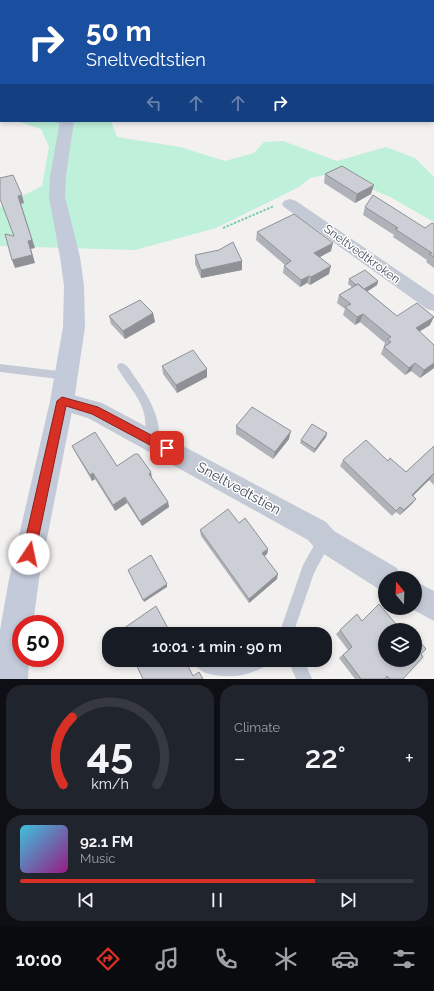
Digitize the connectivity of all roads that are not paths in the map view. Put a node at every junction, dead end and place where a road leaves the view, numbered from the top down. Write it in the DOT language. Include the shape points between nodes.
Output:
graph roads {
  1 [pos="63,122"];
  2 [pos="290,204"];
  3 [pos="434,304"];
  4 [pos="122,367"];
  5 [pos="0,368"];
  6 [pos="67,376"];
  7 [pos="62,401"];
  8 [pos="153,441"];
  9 [pos="325,540"];
  10 [pos="378,572"];
  11 [pos="422,599"];
  12 [pos="434,607"];
  13 [pos="288,627"];
  14 [pos="205,667"];
  15 [pos="249,667"];
  16 [pos="299,667"];
  17 [pos="11,679"];
  18 [pos="304,679"];
  1 -- 6 [label="main road" via="57,189 59,215 74,286 74,326"];
  2 -- 3 [label="street, Sneltvedtkroken"];
  4 -- 8 [label="lane" via="146,402 153,423"];
  5 -- 6 [label="lane"];
  6 -- 7 [label="main road"];
  7 -- 8 [label="street, Sneltvedtstien" via="94,410"];
  7 -- 17 [label="main road" via="24,580"];
  8 -- 9 [label="street, Sneltvedtstien" via="317,531"];
  9 -- 10 [label="street, Sneltvedtstien"];
  9 -- 13 [label="lane" via="308,570"];
  11 -- 12 [label="street"];
  14 -- 15 [label="lane" via="222,678"];
  16 -- 18 [label="lane"];
}
